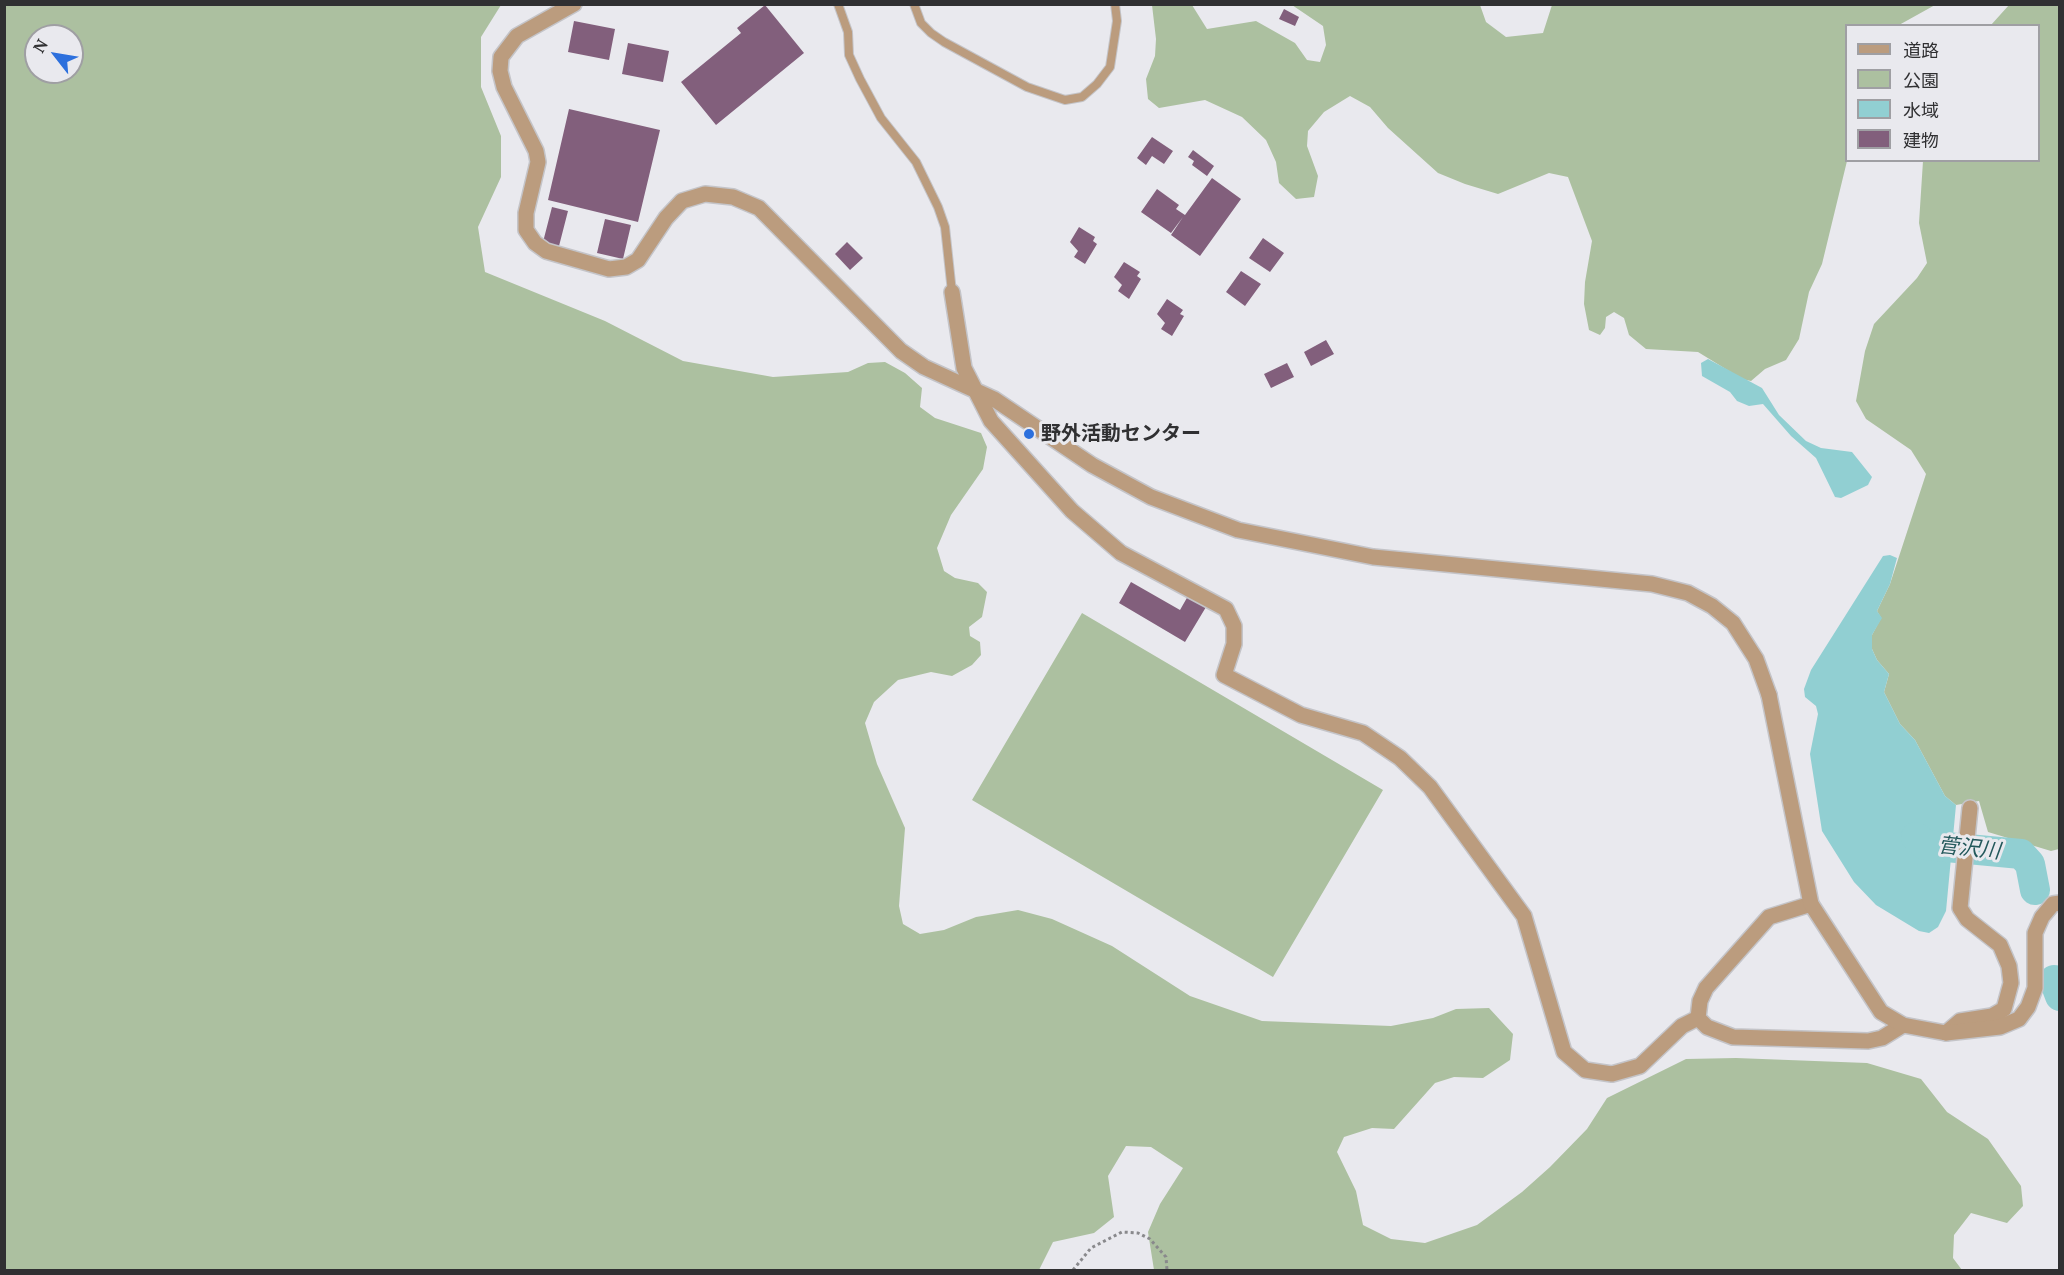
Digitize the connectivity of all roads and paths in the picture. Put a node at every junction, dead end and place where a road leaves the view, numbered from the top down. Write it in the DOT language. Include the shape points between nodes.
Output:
graph roads {
  1 [pos="574,4"];
  2 [pos="838,4"];
  3 [pos="914,4"];
  4 [pos="1114,4"];
  5 [pos="951,292"];
  6 [pos="975,391"];
  7 [pos="1970,808"];
  8 [pos="2060,903"];
  9 [pos="1811,904"];
  10 [pos="1698,1018"];
  11 [pos="1903,1025"];
  12 [pos="1946,1033"];
  13 [pos="1073,1270"];
  14 [pos="1167,1270"];
  1 -- 6 [label="street" via="517,36 501,57 504,87 536,151 538,162 526,213 526,230 535,243 546,251 609,269 626,267 638,260 682,201 705,194 734,197 767,215 901,351 924,368"];
  2 -- 5 [label="lane" via="848,32 849,55 860,79 881,118 916,162 938,207 945,227"];
  3 -- 4 [label="lane" via="921,23 944,42 1027,87 1065,100 1082,97 1110,67 1117,21"];
  5 -- 6 [label="street" via="964,368"];
  6 -- 9 [label="street" via="994,399 1092,465 1150,497 1238,530 1373,557 1652,584 1688,593 1712,606 1733,623 1756,659 1769,695"];
  6 -- 10 [label="street" via="991,421 1072,511 1121,553 1226,609 1234,626 1234,644 1224,675 1301,715 1362,733 1400,758 1431,787 1524,916 1564,1052 1586,1070 1612,1074 1640,1066 1682,1026"];
  7 -- 12 [label="street" via="1960,908 2000,945 2011,983 2004,1009 1992,1016 1960,1021"];
  8 -- 12 [label="street" via="2053,904 2042,917 2035,933 2035,988 2019,1019 2000,1027"];
  9 -- 10 [label="street" via="1769,917 1706,988"];
  9 -- 11 [label="street" via="1881,1012"];
  10 -- 11 [label="street" via="1707,1027 1733,1037 1868,1041 1882,1038"];
  11 -- 12 [label="street"];
  13 -- 14 [label="path" via="1091,1248 1122,1232 1138,1233 1158,1246 1166,1257"];
}
